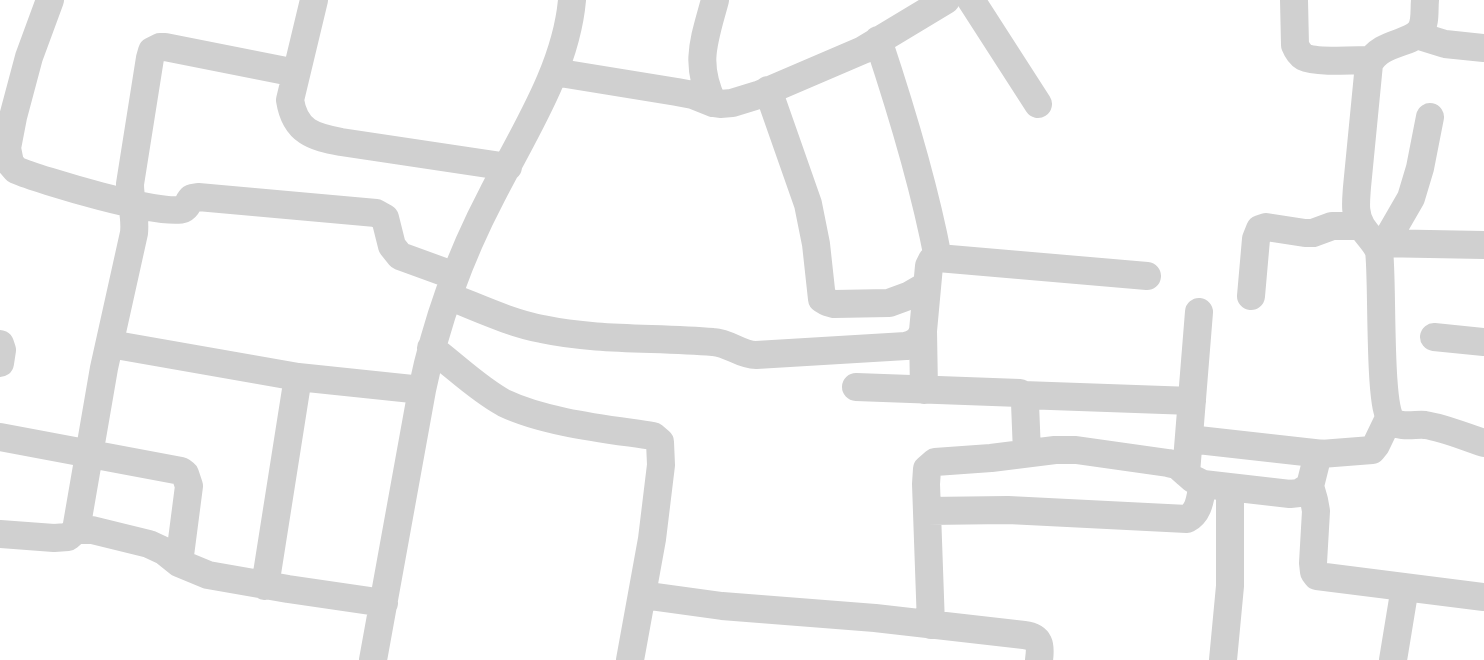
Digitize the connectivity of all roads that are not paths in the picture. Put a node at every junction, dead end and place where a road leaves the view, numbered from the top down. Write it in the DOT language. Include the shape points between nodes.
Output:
graph roads {
  1 [pos="50,0"];
  2 [pos="314,0"];
  3 [pos="572,0"];
  4 [pos="715,0"];
  5 [pos="946,0"];
  6 [pos="971,0"];
  7 [pos="1294,0"];
  8 [pos="1425,0"];
  9 [pos="1416,35"];
  10 [pos="878,40"];
  11 [pos="1484,48"];
  12 [pos="1371,60"];
  13 [pos="554,72"];
  14 [pos="296,73"];
  15 [pos="768,90"];
  16 [pos="713,104"];
  17 [pos="1038,104"];
  18 [pos="1430,116"];
  19 [pos="3,160"];
  20 [pos="508,167"];
  21 [pos="133,205"];
  22 [pos="1374,237"];
  23 [pos="1484,245"];
  24 [pos="938,258"];
  25 [pos="1147,276"];
  26 [pos="927,285"];
  27 [pos="452,286"];
  28 [pos="1251,296"];
  29 [pos="1199,312"];
  30 [pos="923,330"];
  31 [pos="1434,338"];
  32 [pos="1484,342"];
  33 [pos="0,344"];
  34 [pos="110,344"];
  35 [pos="431,348"];
  36 [pos="0,363"];
  37 [pos="298,377"];
  38 [pos="856,387"];
  39 [pos="422,390"];
  40 [pos="924,390"];
  41 [pos="1023,395"];
  42 [pos="1192,401"];
  43 [pos="1389,418"];
  44 [pos="0,438"];
  45 [pos="1189,438"];
  46 [pos="1484,443"];
  47 [pos="90,453"];
  48 [pos="1027,453"];
  49 [pos="1323,454"];
  50 [pos="1194,478"];
  51 [pos="1310,486"];
  52 [pos="1230,487"];
  53 [pos="927,511"];
  54 [pos="76,530"];
  55 [pos="0,534"];
  56 [pos="180,563"];
  57 [pos="265,586"];
  58 [pos="1404,588"];
  59 [pos="642,595"];
  60 [pos="1484,597"];
  61 [pos="384,603"];
  62 [pos="931,625"];
  63 [pos="374,660"];
  64 [pos="630,660"];
  65 [pos="1039,660"];
  66 [pos="1223,660"];
  67 [pos="1393,660"];
  1 -- 19 [label="street" via="29,57"];
  2 -- 14 [label="street"];
  3 -- 13 [label="street" via="566,40"];
  4 -- 16 [label="street" via="702,62 704,82"];
  5 -- 10 [label="street"];
  6 -- 17 [label="street"];
  7 -- 12 [label="street" via="1295,44 1302,56 1316,60"];
  8 -- 9 [label="street" via="1423,24"];
  9 -- 11 [label="street" via="1434,42"];
  9 -- 12 [label="street" via="1382,50"];
  10 -- 15 [label="street" via="863,50"];
  10 -- 24 [label="street" via="904,118"];
  12 -- 22 [label="street" via="1356,203 1357,215"];
  13 -- 16 [label="street" via="677,92"];
  13 -- 20 [label="street"];
  14 -- 20 [label="street" via="291,107 308,133 341,142"];
  14 -- 21 [label="street" via="165,47 152,51 130,184"];
  15 -- 16 [label="street" via="732,103"];
  15 -- 26 [label="street" via="808,204 822,299 834,304 882,304 908,296"];
  18 -- 22 [label="street" via="1411,198"];
  19 -- 21 [label="street" via="16,170"];
  20 -- 27 [label="street" via="492,195"];
  21 -- 27 [label="street" via="178,210 198,197 376,213 386,218 392,246 400,256"];
  21 -- 34 [label="street" via="134,233"];
  22 -- 23 [label="street"];
  22 -- 28 [label="street" via="1332,226 1313,233 1263,227 1256,239"];
  22 -- 43 [label="street" via="1380,259 1385,405"];
  24 -- 25 [label="street"];
  24 -- 26 [label="street" via="928,266"];
  26 -- 30 [label="street"];
  27 -- 30 [label="street" via="520,324 560,333 715,342 727,344 748,355 906,346 920,339"];
  27 -- 35 [label="street"];
  29 -- 42 [label="street"];
  30 -- 40 [label="street"];
  31 -- 32 [label="street"];
  33 -- 36 [label="street"];
  34 -- 37 [label="street"];
  34 -- 47 [label="street"];
  35 -- 39 [label="street"];
  35 -- 59 [label="street" via="489,394 523,410 594,427 653,436 660,442 661,464"];
  37 -- 39 [label="street"];
  37 -- 57 [label="street"];
  38 -- 40 [label="street"];
  39 -- 61 [label="street"];
  40 -- 41 [label="street"];
  41 -- 42 [label="street"];
  41 -- 48 [label="street"];
  42 -- 45 [label="street"];
  43 -- 46 [label="street" via="1395,423 1428,426"];
  43 -- 49 [label="street" via="1372,450"];
  44 -- 47 [label="street"];
  45 -- 49 [label="street"];
  45 -- 50 [label="street"];
  47 -- 54 [label="street"];
  47 -- 56 [label="street" via="186,474 189,486"];
  48 -- 50 [label="street" via="1076,450 1168,463 1177,465"];
  48 -- 53 [label="street" via="935,462 926,473"];
  49 -- 51 [label="street" via="1317,458"];
  50 -- 52 [label="street"];
  50 -- 53 [label="street" via="1197,509 1193,516 1187,518 1008,510"];
  51 -- 52 [label="street" via="1290,494"];
  51 -- 58 [label="street" via="1316,511 1315,574 1321,578"];
  52 -- 66 [label="street" via="1230,586"];
  53 -- 62 [label="street"];
  54 -- 55 [label="street" via="68,536 54,538"];
  54 -- 56 [label="street" via="92,530 149,544"];
  56 -- 57 [label="street" via="208,575"];
  57 -- 61 [label="street"];
  58 -- 60 [label="street"];
  58 -- 67 [label="street"];
  59 -- 62 [label="street" via="722,606"];
  59 -- 64 [label="street"];
  61 -- 63 [label="street"];
  62 -- 65 [label="street" via="1033,636 1039,646"];
}
